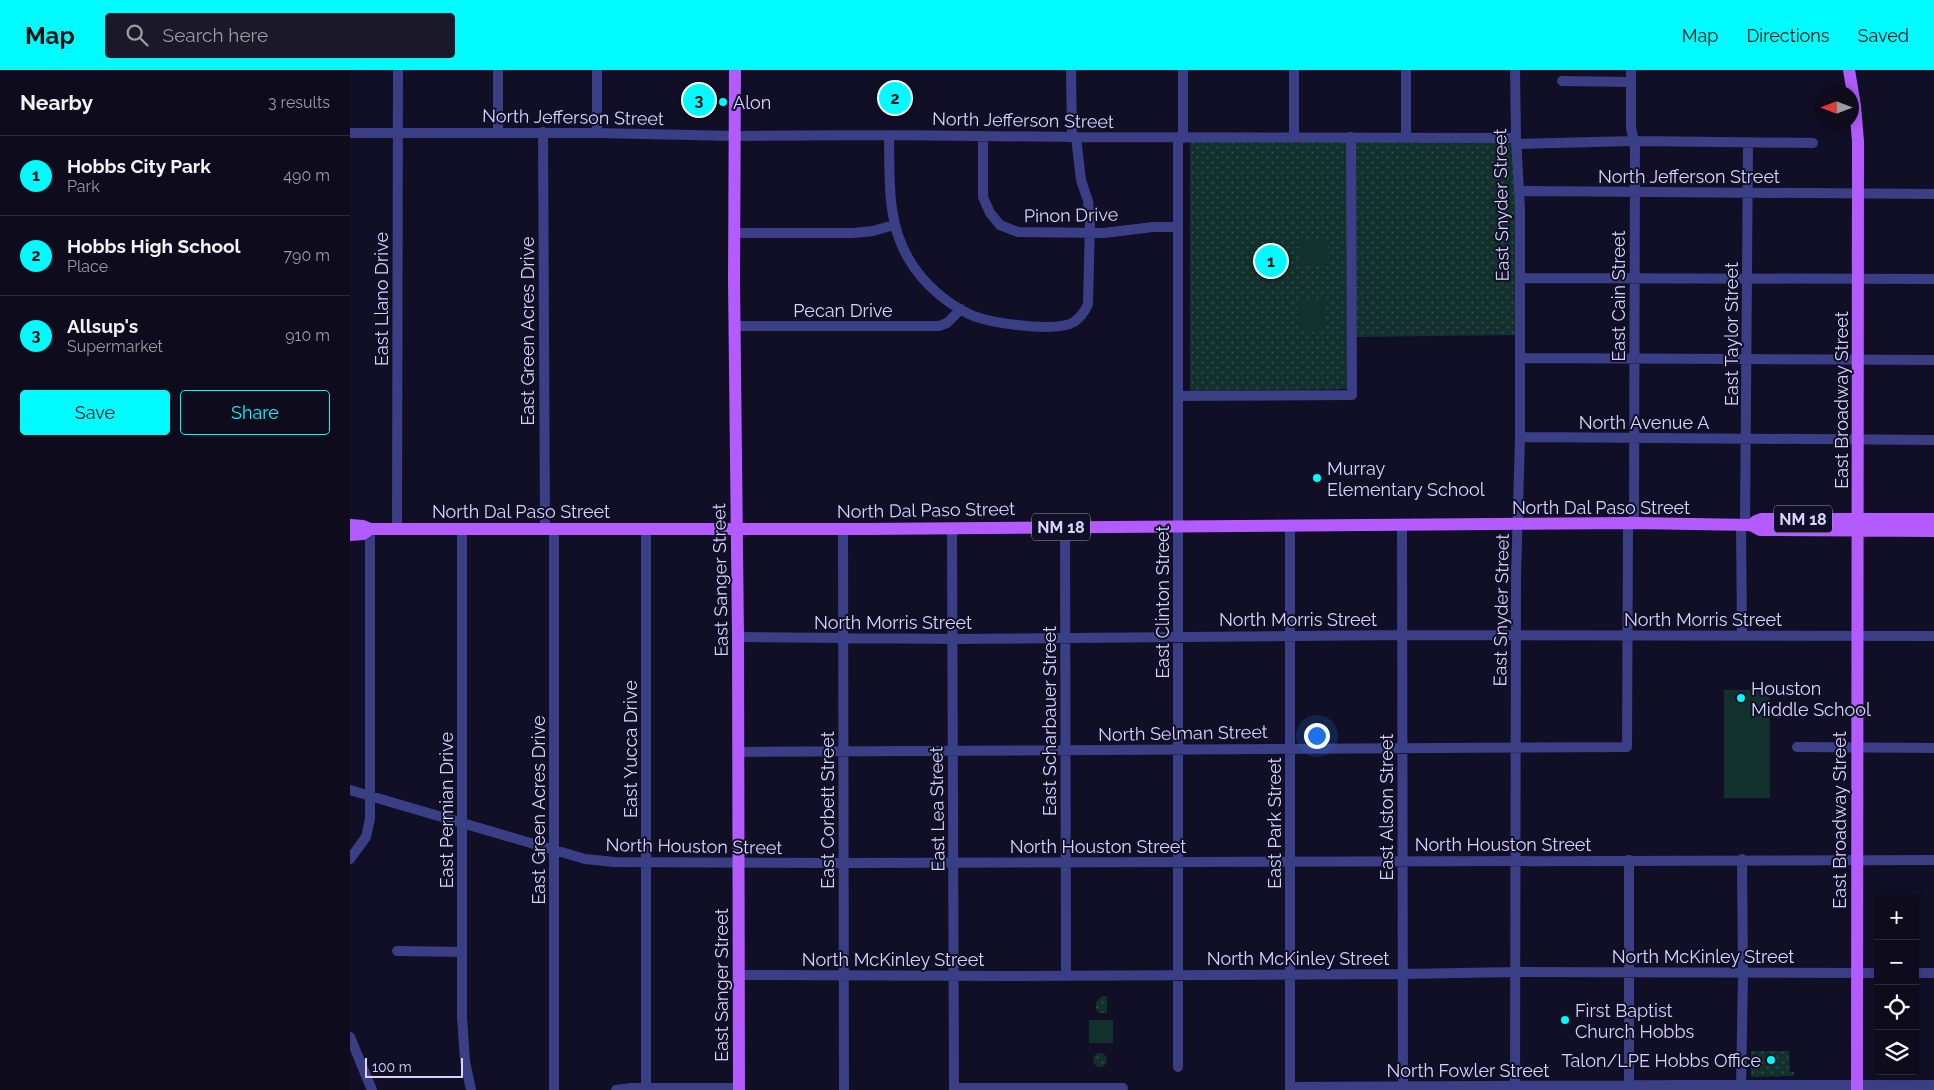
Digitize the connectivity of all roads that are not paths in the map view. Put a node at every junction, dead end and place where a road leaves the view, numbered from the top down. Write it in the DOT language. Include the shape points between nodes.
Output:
graph roads {
  1 [pos="398,70"];
  2 [pos="498,70"];
  3 [pos="597,70"];
  4 [pos="735,70"];
  5 [pos="1071,70"];
  6 [pos="1182,70"];
  7 [pos="1294,70"];
  8 [pos="1406,70"];
  9 [pos="1515,70"];
  10 [pos="1631,70"];
  11 [pos="1849,70"];
  12 [pos="1562,81"];
  13 [pos="1631,82"];
  14 [pos="398,132"];
  15 [pos="498,132"];
  16 [pos="543,132"];
  17 [pos="597,132"];
  18 [pos="350,133"];
  19 [pos="889,135"];
  20 [pos="735,136"];
  21 [pos="983,136"];
  22 [pos="1074,137"];
  23 [pos="1294,137"];
  24 [pos="1351,137"];
  25 [pos="1406,137"];
  26 [pos="1180,138"];
  27 [pos="1516,141"];
  28 [pos="1634,141"];
  29 [pos="1748,143"];
  30 [pos="1813,143"];
  31 [pos="1519,191"];
  32 [pos="1635,191"];
  33 [pos="1747,192"];
  34 [pos="1858,194"];
  35 [pos="1934,194"];
  36 [pos="894,225"];
  37 [pos="1178,227"];
  38 [pos="1090,232"];
  39 [pos="734,233"];
  40 [pos="1520,278"];
  41 [pos="1634,278"];
  42 [pos="1747,279"];
  43 [pos="1858,279"];
  44 [pos="1934,279"];
  45 [pos="961,309"];
  46 [pos="734,326"];
  47 [pos="1520,358"];
  48 [pos="1634,358"];
  49 [pos="1747,359"];
  50 [pos="1858,360"];
  51 [pos="1934,360"];
  52 [pos="1178,396"];
  53 [pos="1520,437"];
  54 [pos="1635,437"];
  55 [pos="1747,438"];
  56 [pos="1858,439"];
  57 [pos="1934,440"];
  58 [pos="1934,520"];
  59 [pos="1631,523"];
  60 [pos="350,525"];
  61 [pos="1402,525"];
  62 [pos="1518,525"];
  63 [pos="1746,525"];
  64 [pos="1857,525"];
  65 [pos="1178,526"];
  66 [pos="1290,526"];
  67 [pos="1065,527"];
  68 [pos="737,528"];
  69 [pos="952,528"];
  70 [pos="370,529"];
  71 [pos="397,529"];
  72 [pos="462,529"];
  73 [pos="550,529"];
  74 [pos="646,529"];
  75 [pos="843,529"];
  76 [pos="1934,531"];
  77 [pos="350,535"];
  78 [pos="1402,635"];
  79 [pos="1516,635"];
  80 [pos="1629,635"];
  81 [pos="1742,635"];
  82 [pos="1178,636"];
  83 [pos="1290,636"];
  84 [pos="1857,636"];
  85 [pos="1934,636"];
  86 [pos="738,637"];
  87 [pos="843,638"];
  88 [pos="1065,638"];
  89 [pos="953,639"];
  90 [pos="1516,747"];
  91 [pos="1627,747"];
  92 [pos="1797,747"];
  93 [pos="1290,748"];
  94 [pos="1402,748"];
  95 [pos="1857,748"];
  96 [pos="1934,748"];
  97 [pos="1177,750"];
  98 [pos="952,751"];
  99 [pos="1065,751"];
  100 [pos="738,752"];
  101 [pos="843,752"];
  102 [pos="350,790"];
  103 [pos="370,795"];
  104 [pos="463,823"];
  105 [pos="554,849"];
  106 [pos="350,859"];
  107 [pos="1515,860"];
  108 [pos="1629,860"];
  109 [pos="1742,860"];
  110 [pos="1857,860"];
  111 [pos="1934,860"];
  112 [pos="1402,861"];
  113 [pos="1065,862"];
  114 [pos="1177,862"];
  115 [pos="1290,862"];
  116 [pos="646,863"];
  117 [pos="738,863"];
  118 [pos="843,863"];
  119 [pos="954,863"];
  120 [pos="397,951"];
  121 [pos="462,952"];
  122 [pos="1516,972"];
  123 [pos="1629,972"];
  124 [pos="1743,972"];
  125 [pos="1856,973"];
  126 [pos="1874,973"];
  127 [pos="1919,973"];
  128 [pos="1934,973"];
  129 [pos="1403,974"];
  130 [pos="739,975"];
  131 [pos="844,975"];
  132 [pos="1066,975"];
  133 [pos="1177,975"];
  134 [pos="1290,975"];
  135 [pos="954,976"];
  136 [pos="350,1037"];
  137 [pos="1178,1068"];
  138 [pos="1934,1085"];
  139 [pos="1629,1087"];
  140 [pos="1741,1087"];
  141 [pos="1123,1088"];
  142 [pos="1290,1088"];
  143 [pos="1403,1088"];
  144 [pos="1515,1088"];
  145 [pos="1857,1088"];
  146 [pos="646,1089"];
  147 [pos="739,1089"];
  148 [pos="954,1089"];
  149 [pos="1066,1089"];
  150 [pos="372,1090"];
  151 [pos="471,1090"];
  152 [pos="554,1090"];
  153 [pos="616,1090"];
  154 [pos="844,1090"];
  1 -- 14 [label="street, East Llano Drive"];
  2 -- 15 [label="street"];
  3 -- 17 [label="street"];
  4 -- 20 [label="main road, East Sanger Street"];
  5 -- 22 [label="street"];
  6 -- 26 [label="street, East Clinton Street"];
  7 -- 23 [label="street"];
  8 -- 25 [label="street"];
  9 -- 27 [label="street, East Snyder Street"];
  10 -- 13 [label="street, East Cain Street"];
  11 -- 34 [label="main road, East Broadway Street" via="1857,121"];
  12 -- 13 [label="street"];
  13 -- 28 [label="street, East Cain Street"];
  14 -- 15 [label="street, North Jefferson Street"];
  14 -- 18 [label="street, North Jefferson Street"];
  14 -- 71 [label="street, East Llano Drive"];
  15 -- 16 [label="street, North Jefferson Street"];
  16 -- 17 [label="street, North Jefferson Street"];
  16 -- 73 [label="street, East Green Acres Drive"];
  17 -- 20 [label="street, North Jefferson Street"];
  19 -- 20 [label="street, North Jefferson Street"];
  19 -- 21 [label="street, North Jefferson Street"];
  19 -- 36 [label="street"];
  20 -- 39 [label="main road, East Sanger Street"];
  21 -- 22 [label="street, North Jefferson Street"];
  21 -- 38 [label="street, Pinon Drive" via="983,197 1000,225 1018,232"];
  22 -- 26 [label="street, North Jefferson Street"];
  22 -- 38 [label="street" via="1088,201"];
  23 -- 24 [label="street, North Jefferson Street"];
  23 -- 26 [label="street, North Jefferson Street"];
  24 -- 25 [label="street, North Jefferson Street"];
  24 -- 52 [label="street" via="1352,394"];
  25 -- 27 [label="street, North Jefferson Street"];
  26 -- 37 [label="street, East Clinton Street"];
  27 -- 28 [label="street, North Jefferson Street"];
  27 -- 31 [label="street, East Snyder Street"];
  28 -- 29 [label="street, North Jefferson Street"];
  28 -- 32 [label="street, East Cain Street"];
  29 -- 30 [label="street, North Jefferson Street"];
  29 -- 33 [label="street, East Taylor Street"];
  31 -- 32 [label="street, North Jefferson Street"];
  31 -- 40 [label="street, East Snyder Street"];
  32 -- 33 [label="street, North Jefferson Street"];
  32 -- 41 [label="street, East Cain Street"];
  33 -- 34 [label="street, North Jefferson Street"];
  33 -- 42 [label="street, East Taylor Street"];
  34 -- 35 [label="street, North Jefferson Street"];
  34 -- 43 [label="main road, East Broadway Street"];
  36 -- 39 [label="street" via="853,233"];
  36 -- 45 [label="street" via="915,269 929,286"];
  37 -- 38 [label="street, Pinon Drive"];
  37 -- 52 [label="street, East Clinton Street"];
  38 -- 45 [label="street" via="1088,304 1073,322 1017,326 991,322"];
  39 -- 46 [label="main road, East Sanger Street"];
  40 -- 41 [label="street"];
  40 -- 47 [label="street, East Snyder Street"];
  41 -- 42 [label="street"];
  41 -- 48 [label="street, East Cain Street"];
  42 -- 43 [label="street"];
  42 -- 49 [label="street, East Taylor Street"];
  43 -- 44 [label="street"];
  43 -- 50 [label="main road, East Broadway Street"];
  45 -- 46 [label="street, Pecan Drive" via="939,326"];
  46 -- 68 [label="main road, East Sanger Street"];
  47 -- 48 [label="street"];
  47 -- 53 [label="street, East Snyder Street"];
  48 -- 49 [label="street"];
  48 -- 54 [label="street, East Cain Street"];
  49 -- 50 [label="street"];
  49 -- 55 [label="street, East Taylor Street"];
  50 -- 51 [label="street"];
  50 -- 56 [label="main road, East Broadway Street"];
  52 -- 65 [label="street, East Clinton Street"];
  53 -- 54 [label="street, North Avenue A"];
  53 -- 62 [label="street, East Snyder Street"];
  54 -- 55 [label="street, North Avenue A"];
  54 -- 59 [label="street, East Cain Street"];
  55 -- 56 [label="street, North Avenue A"];
  55 -- 63 [label="street, East Taylor Street"];
  56 -- 57 [label="street, North Avenue A"];
  56 -- 64 [label="main road, East Broadway Street"];
  58 -- 64 [label="main road, NM 18"];
  59 -- 62 [label="main road, North Dal Paso Street / NM 18"];
  59 -- 63 [label="main road, North Dal Paso Street / NM 18"];
  59 -- 80 [label="street, East Cain Street"];
  60 -- 70 [label="main road, North Dal Paso Street / NM 18"];
  61 -- 62 [label="main road, North Dal Paso Street / NM 18"];
  61 -- 66 [label="main road, North Dal Paso Street / NM 18"];
  61 -- 78 [label="street, East Alston Street"];
  62 -- 79 [label="street, East Snyder Street"];
  63 -- 64 [label="main road, North Dal Paso Street" via="1760,530"];
  63 -- 81 [label="street, East Taylor Street"];
  64 -- 76 [label="main road, NM 18"];
  64 -- 84 [label="main road, East Broadway Street"];
  65 -- 66 [label="main road, North Dal Paso Street / NM 18"];
  65 -- 67 [label="main road, North Dal Paso Street / NM 18"];
  65 -- 82 [label="street, East Clinton Street"];
  66 -- 83 [label="street, East Park Street"];
  67 -- 69 [label="main road, North Dal Paso Street / NM 18"];
  67 -- 88 [label="street, East Scharbauer Street"];
  68 -- 74 [label="main road, North Dal Paso Street / NM 18"];
  68 -- 75 [label="main road, North Dal Paso Street / NM 18"];
  68 -- 86 [label="main road, East Sanger Street"];
  69 -- 75 [label="main road, North Dal Paso Street / NM 18"];
  69 -- 89 [label="street, East Lea Street"];
  70 -- 71 [label="main road, North Dal Paso Street / NM 18"];
  70 -- 77 [label="main road, North Dal Paso Street / NM 18" via="363,534"];
  70 -- 103 [label="street"];
  71 -- 72 [label="main road, North Dal Paso Street / NM 18"];
  72 -- 73 [label="main road, North Dal Paso Street / NM 18"];
  72 -- 104 [label="street, East Permian Drive"];
  73 -- 74 [label="main road, North Dal Paso Street / NM 18"];
  73 -- 105 [label="street, East Green Acres Drive"];
  74 -- 116 [label="street, East Yucca Drive"];
  75 -- 87 [label="street, East Corbett Street"];
  78 -- 79 [label="street, North Morris Street"];
  78 -- 83 [label="street, North Morris Street"];
  78 -- 94 [label="street, East Alston Street"];
  79 -- 80 [label="street, North Morris Street"];
  79 -- 90 [label="street, East Snyder Street"];
  80 -- 81 [label="street, North Morris Street"];
  80 -- 91 [label="street, East Cain Street"];
  81 -- 84 [label="street, North Morris Street"];
  82 -- 83 [label="street, North Morris Street"];
  82 -- 88 [label="street, North Morris Street"];
  82 -- 97 [label="street, East Clinton Street"];
  83 -- 93 [label="street, East Park Street"];
  84 -- 85 [label="street, North Morris Street"];
  84 -- 95 [label="main road, East Broadway Street"];
  86 -- 87 [label="street, North Morris Street"];
  86 -- 100 [label="main road, East Sanger Street"];
  87 -- 89 [label="street, North Morris Street"];
  87 -- 101 [label="street, East Corbett Street"];
  88 -- 89 [label="street, North Morris Street"];
  88 -- 99 [label="street, East Scharbauer Street"];
  89 -- 98 [label="street, East Lea Street"];
  90 -- 91 [label="street, North Selman Street"];
  90 -- 94 [label="street, North Selman Street"];
  90 -- 107 [label="street, East Snyder Street"];
  92 -- 95 [label="street"];
  93 -- 94 [label="street, North Selman Street"];
  93 -- 97 [label="street, North Selman Street"];
  93 -- 115 [label="street, East Park Street"];
  94 -- 112 [label="street, East Alston Street"];
  95 -- 96 [label="street"];
  95 -- 110 [label="main road, East Broadway Street"];
  97 -- 99 [label="street, North Selman Street"];
  97 -- 114 [label="street, East Clinton Street"];
  98 -- 99 [label="street, North Selman Street"];
  98 -- 101 [label="street, North Selman Street"];
  98 -- 119 [label="street, East Lea Street"];
  99 -- 113 [label="street, East Scharbauer Street"];
  100 -- 101 [label="street, North Selman Street"];
  100 -- 117 [label="main road, East Sanger Street"];
  101 -- 118 [label="street, East Corbett Street"];
  102 -- 103 [label="street, North Houston Street"];
  103 -- 104 [label="street, North Houston Street"];
  103 -- 106 [label="street" via="366,837"];
  104 -- 105 [label="street, North Houston Street"];
  104 -- 121 [label="street, East Permian Drive"];
  105 -- 116 [label="street, North Houston Street" via="585,859"];
  105 -- 152 [label="street, East Green Acres Drive"];
  107 -- 108 [label="street, North Houston Street"];
  107 -- 112 [label="street, North Houston Street"];
  107 -- 122 [label="street, East Snyder Street"];
  108 -- 109 [label="street, North Houston Street"];
  108 -- 123 [label="street"];
  109 -- 110 [label="street, North Houston Street"];
  109 -- 124 [label="street"];
  110 -- 111 [label="street, North Houston Street"];
  110 -- 125 [label="main road, East Broadway Street"];
  112 -- 115 [label="street, North Houston Street"];
  112 -- 129 [label="street, East Alston Street"];
  113 -- 114 [label="street, North Houston Street"];
  113 -- 119 [label="street, North Houston Street"];
  113 -- 132 [label="street, East Scharbauer Street"];
  114 -- 115 [label="street, North Houston Street"];
  114 -- 133 [label="street, East Clinton Street"];
  115 -- 134 [label="street, East Park Street"];
  116 -- 117 [label="street, North Houston Street"];
  116 -- 146 [label="street, East Yucca Drive"];
  117 -- 118 [label="street, North Houston Street"];
  117 -- 130 [label="main road, East Sanger Street"];
  118 -- 119 [label="street, North Houston Street"];
  118 -- 131 [label="street, East Corbett Street"];
  119 -- 135 [label="street, East Lea Street"];
  120 -- 121 [label="street"];
  121 -- 151 [label="street, East Permian Drive" via="462,1031"];
  122 -- 123 [label="street, North McKinley Street"];
  122 -- 129 [label="street, North McKinley Street"];
  122 -- 144 [label="street, East Snyder Street"];
  123 -- 124 [label="street, North McKinley Street"];
  123 -- 139 [label="street"];
  124 -- 125 [label="street, North McKinley Street"];
  124 -- 140 [label="street"];
  125 -- 126 [label="street, North McKinley Street"];
  125 -- 145 [label="main road, East Broadway Street"];
  127 -- 128 [label="street"];
  129 -- 134 [label="street, North McKinley Street"];
  129 -- 143 [label="street, East Alston Street"];
  130 -- 131 [label="street, North McKinley Street"];
  130 -- 147 [label="main road, East Sanger Street"];
  131 -- 135 [label="street, North McKinley Street"];
  131 -- 154 [label="street, East Corbett Street"];
  132 -- 133 [label="street, North McKinley Street"];
  132 -- 135 [label="street, North McKinley Street"];
  133 -- 134 [label="street, North McKinley Street"];
  133 -- 137 [label="street, East Clinton Street"];
  134 -- 142 [label="street, East Park Street"];
  135 -- 148 [label="street, East Lea Street"];
  136 -- 150 [label="street"];
  138 -- 145 [label="street, North Fowler Street"];
  139 -- 140 [label="street, North Fowler Street"];
  139 -- 144 [label="street, North Fowler Street"];
  140 -- 145 [label="street, North Fowler Street"];
  141 -- 149 [label="street"];
  142 -- 143 [label="street, North Fowler Street"];
  143 -- 144 [label="street, North Fowler Street"];
  146 -- 147 [label="street"];
  146 -- 153 [label="street"];
  148 -- 149 [label="street"];
}
